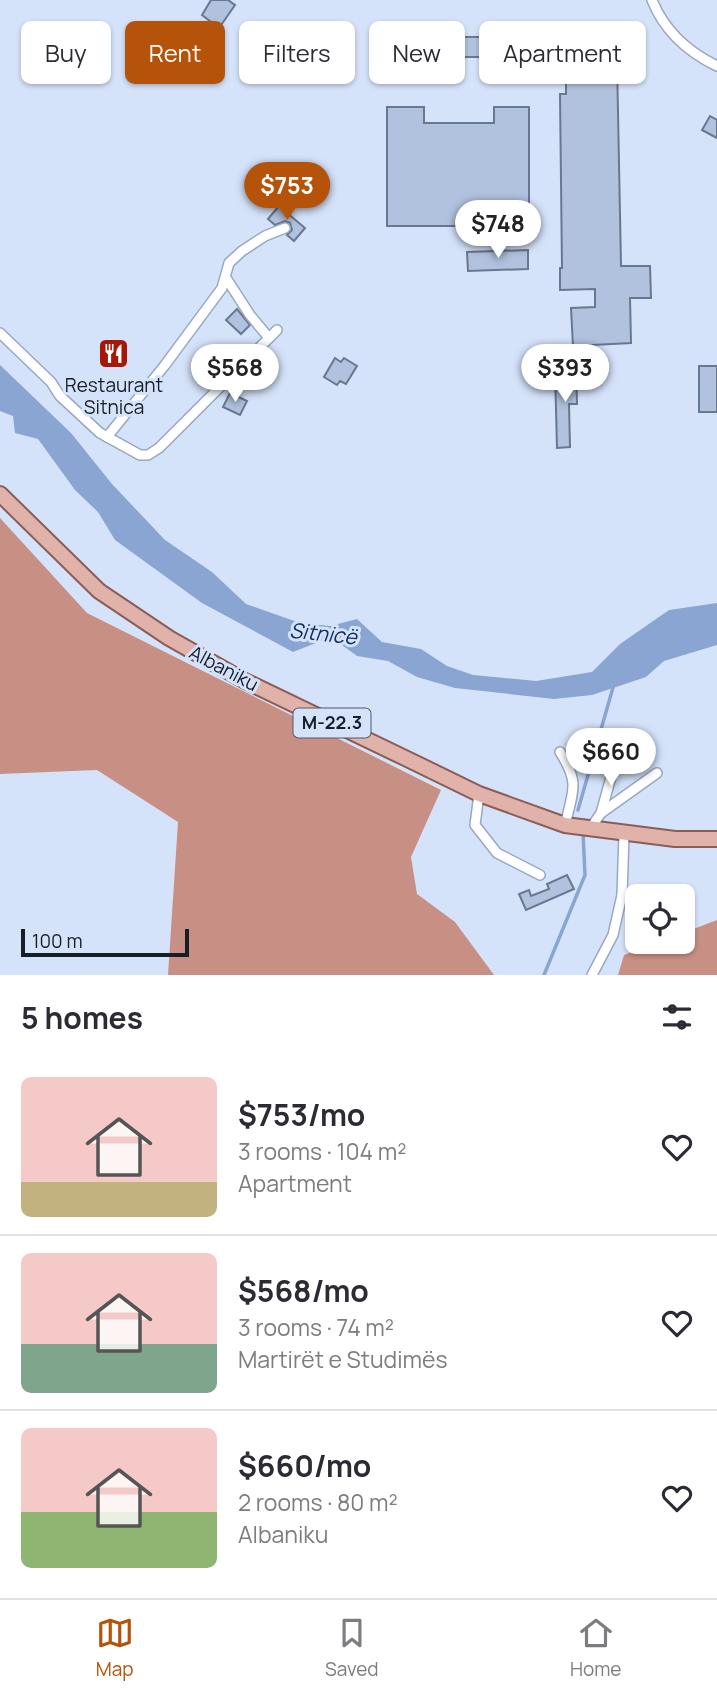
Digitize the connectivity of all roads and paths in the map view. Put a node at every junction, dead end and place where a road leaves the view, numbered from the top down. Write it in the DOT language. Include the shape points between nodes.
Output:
graph roads {
  1 [pos="652,0"];
  2 [pos="717,66"];
  3 [pos="285,228"];
  4 [pos="226,278"];
  5 [pos="277,330"];
  6 [pos="0,333"];
  7 [pos="269,338"];
  8 [pos="107,437"];
  9 [pos="0,494"];
  10 [pos="560,751"];
  11 [pos="657,774"];
  12 [pos="611,776"];
  13 [pos="480,794"];
  14 [pos="601,813"];
  15 [pos="565,825"];
  16 [pos="590,830"];
  17 [pos="624,834"];
  18 [pos="717,839"];
  19 [pos="540,875"];
  20 [pos="622,895"];
  21 [pos="592,975"];
  1 -- 2 [label="street" via="671,33"];
  3 -- 4 [label="street" via="242,251 229,263"];
  4 -- 7 [label="street"];
  4 -- 8 [label="street"];
  5 -- 7 [label="street"];
  6 -- 8 [label="street"];
  7 -- 8 [label="street" via="148,455"];
  9 -- 13 [label="main road, Albaniku / M-22.3" via="99,592 169,639 245,681"];
  10 -- 15 [label="street" via="575,785"];
  11 -- 14 [label="street"];
  12 -- 14 [label="street"];
  13 -- 15 [label="main road, Albaniku / M-22.3"];
  13 -- 19 [label="street" via="475,825 497,853"];
  14 -- 16 [label="street"];
  15 -- 16 [label="main road, Albaniku / M-22.3"];
  16 -- 17 [label="main road, Albaniku / M-22.3"];
  17 -- 18 [label="main road, Albaniku / M-22.3"];
  17 -- 20 [label="street"];
  20 -- 21 [label="street" via="612,935"];
}
